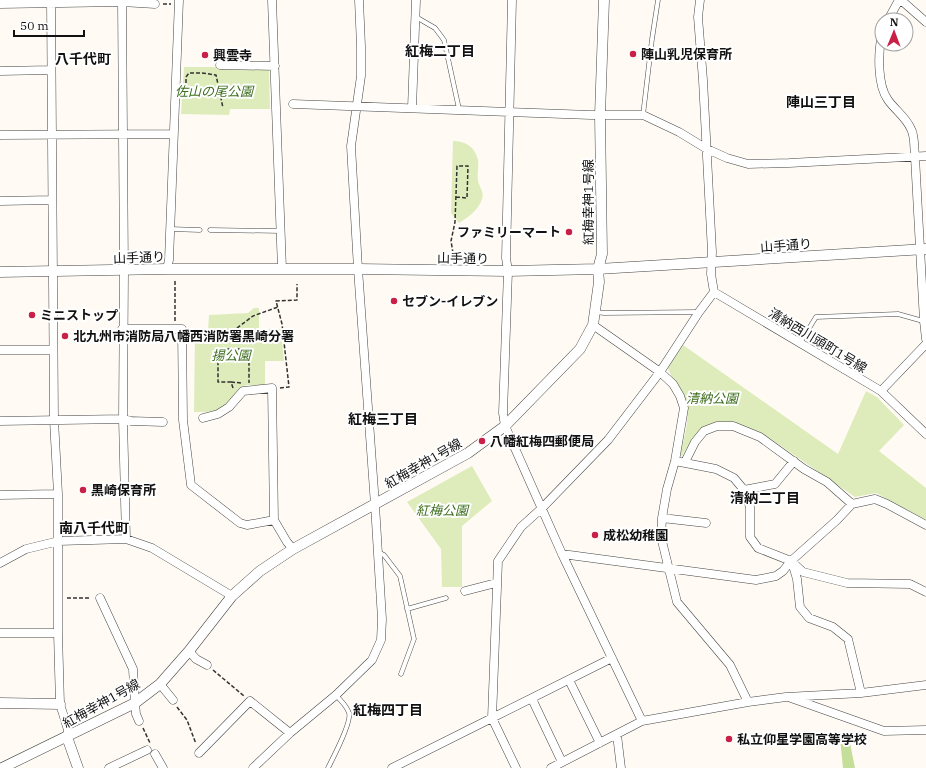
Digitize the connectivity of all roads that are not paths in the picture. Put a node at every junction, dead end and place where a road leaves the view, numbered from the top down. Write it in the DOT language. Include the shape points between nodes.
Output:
graph roads {
  1 [pos="272,0"];
  2 [pos="359,0"];
  3 [pos="416,0"];
  4 [pos="512,0"];
  5 [pos="604,0"];
  6 [pos="658,0"];
  7 [pos="700,0"];
  8 [pos="900,0"];
  9 [pos="122,1"];
  10 [pos="51,2"];
  11 [pos="179,2"];
  12 [pos="0,4"];
  13 [pos="155,4"];
  14 [pos="893,12"];
  15 [pos="415,17"];
  16 [pos="926,22"];
  17 [pos="880,52"];
  18 [pos="220,65"];
  19 [pos="275,66"];
  20 [pos="51,70"];
  21 [pos="0,71"];
  22 [pos="293,104"];
  23 [pos="357,106"];
  24 [pos="412,108"];
  25 [pos="459,110"];
  26 [pos="510,112"];
  27 [pos="600,115"];
  28 [pos="643,115"];
  29 [pos="52,134"];
  30 [pos="123,134"];
  31 [pos="173,134"];
  32 [pos="0,135"];
  33 [pos="707,149"];
  34 [pos="926,156"];
  35 [pos="915,157"];
  36 [pos="52,200"];
  37 [pos="0,201"];
  38 [pos="170,229"];
  39 [pos="200,230"];
  40 [pos="210,230"];
  41 [pos="281,231"];
  42 [pos="923,249"];
  43 [pos="711,263"];
  44 [pos="167,269"];
  45 [pos="282,269"];
  46 [pos="358,269"];
  47 [pos="598,269"];
  48 [pos="124,271"];
  49 [pos="508,271"];
  50 [pos="0,272"];
  51 [pos="53,272"];
  52 [pos="714,292"];
  53 [pos="595,312"];
  54 [pos="699,312"];
  55 [pos="924,321"];
  56 [pos="593,325"];
  57 [pos="122,329"];
  58 [pos="926,339"];
  59 [pos="800,343"];
  60 [pos="926,344"];
  61 [pos="0,350"];
  62 [pos="53,350"];
  63 [pos="660,372"];
  64 [pos="881,391"];
  65 [pos="203,418"];
  66 [pos="123,419"];
  67 [pos="54,420"];
  68 [pos="0,421"];
  69 [pos="163,422"];
  70 [pos="504,426"];
  71 [pos="926,434"];
  72 [pos="675,461"];
  73 [pos="794,461"];
  74 [pos="685,462"];
  75 [pos="744,490"];
  76 [pos="58,494"];
  77 [pos="0,495"];
  78 [pos="852,504"];
  79 [pos="375,505"];
  80 [pos="542,508"];
  81 [pos="662,518"];
  82 [pos="274,520"];
  83 [pos="706,523"];
  84 [pos="926,525"];
  85 [pos="126,539"];
  86 [pos="59,541"];
  87 [pos="293,549"];
  88 [pos="378,552"];
  89 [pos="562,554"];
  90 [pos="791,561"];
  91 [pos="0,563"];
  92 [pos="668,568"];
  93 [pos="496,584"];
  94 [pos="465,590"];
  95 [pos="926,592"];
  96 [pos="232,596"];
  97 [pos="100,598"];
  98 [pos="446,598"];
  99 [pos="407,609"];
  100 [pos="0,633"];
  101 [pos="58,633"];
  102 [pos="189,651"];
  103 [pos="612,658"];
  104 [pos="207,665"];
  105 [pos="401,674"];
  106 [pos="569,680"];
  107 [pos="160,684"];
  108 [pos="926,685"];
  109 [pos="861,693"];
  110 [pos="336,695"];
  111 [pos="786,697"];
  112 [pos="532,699"];
  113 [pos="172,700"];
  114 [pos="748,702"];
  115 [pos="0,703"];
  116 [pos="135,703"];
  117 [pos="60,704"];
  118 [pos="492,718"];
  119 [pos="139,721"];
  120 [pos="642,721"];
  121 [pos="926,730"];
  122 [pos="290,734"];
  123 [pos="617,735"];
  124 [pos="67,737"];
  125 [pos="600,743"];
  126 [pos="147,750"];
  127 [pos="200,753"];
  128 [pos="156,754"];
  129 [pos="562,762"];
  130 [pos="2,768"];
  131 [pos="78,768"];
  132 [pos="109,768"];
  133 [pos="162,768"];
  134 [pos="253,768"];
  135 [pos="328,768"];
  136 [pos="392,768"];
  137 [pos="516,768"];
  138 [pos="551,768"];
  139 [pos="621,768"];
  1 -- 19 [label="street"];
  2 -- 23 [label="street" via="361,76"];
  3 -- 15 [label="street"];
  4 -- 26 [label="street"];
  5 -- 27 [label="street, 紅梅幸神1号線"];
  6 -- 28 [label="lane"];
  7 -- 33 [label="street" via="698,17"];
  8 -- 14 [label="street"];
  8 -- 16 [label="street"];
  9 -- 10 [label="street"];
  9 -- 13 [label="street"];
  9 -- 30 [label="street"];
  10 -- 12 [label="street"];
  10 -- 20 [label="street"];
  11 -- 31 [label="street"];
  15 -- 24 [label="street"];
  15 -- 25 [label="lane" via="435,28 444,40"];
  17 -- 35 [label="street" via="881,82 887,98 912,130"];
  18 -- 19 [label="street"];
  19 -- 41 [label="street"];
  20 -- 21 [label="street"];
  20 -- 29 [label="street"];
  22 -- 23 [label="street"];
  23 -- 24 [label="street"];
  23 -- 46 [label="street" via="351,146"];
  24 -- 25 [label="street"];
  25 -- 26 [label="street"];
  26 -- 27 [label="street"];
  26 -- 49 [label="street" via="506,258"];
  27 -- 28 [label="street"];
  27 -- 47 [label="street, 紅梅幸神1号線" via="602,254"];
  28 -- 33 [label="street"];
  29 -- 30 [label="street"];
  29 -- 32 [label="street"];
  29 -- 36 [label="street"];
  30 -- 31 [label="street"];
  30 -- 48 [label="street"];
  31 -- 38 [label="street"];
  33 -- 35 [label="street" via="748,164"];
  33 -- 43 [label="street"];
  34 -- 35 [label="street"];
  35 -- 42 [label="street"];
  36 -- 37 [label="street"];
  36 -- 51 [label="street"];
  38 -- 39 [label="lane"];
  38 -- 44 [label="street"];
  40 -- 41 [label="lane"];
  41 -- 45 [label="street"];
  42 -- 43 [label="street, 山手通り"];
  42 -- 55 [label="street"];
  43 -- 47 [label="street, 山手通り"];
  43 -- 52 [label="street"];
  44 -- 45 [label="street, 山手通り"];
  44 -- 48 [label="street, 山手通り"];
  45 -- 46 [label="street, 山手通り"];
  46 -- 49 [label="street, 山手通り"];
  46 -- 79 [label="street"];
  47 -- 49 [label="street, 山手通り"];
  47 -- 53 [label="street, 紅梅幸神1号線"];
  48 -- 51 [label="street, 山手通り"];
  48 -- 57 [label="street"];
  49 -- 70 [label="street"];
  50 -- 51 [label="street, 山手通り"];
  51 -- 62 [label="street"];
  52 -- 54 [label="street"];
  52 -- 59 [label="street, 清納西川頭町1号線"];
  53 -- 54 [label="lane"];
  53 -- 56 [label="street, 紅梅幸神1号線"];
  54 -- 63 [label="street"];
  55 -- 58 [label="street"];
  55 -- 59 [label="lane" via="898,314 816,317"];
  56 -- 63 [label="street"];
  56 -- 70 [label="street, 紅梅幸神1号線" via="580,349"];
  57 -- 66 [label="street"];
  57 -- 82 [label="street" via="178,329 191,485 240,523 247,525"];
  59 -- 64 [label="street, 清納西川頭町1号線"];
  60 -- 64 [label="street"];
  61 -- 62 [label="street"];
  62 -- 67 [label="street"];
  63 -- 72 [label="street" via="673,384 684,408"];
  63 -- 80 [label="street" via="608,440"];
  64 -- 71 [label="street, 清納西川頭町1号線"];
  65 -- 82 [label="street" via="230,407 243,391 272,388"];
  66 -- 67 [label="street"];
  66 -- 69 [label="street"];
  66 -- 85 [label="street"];
  67 -- 68 [label="street"];
  67 -- 76 [label="street"];
  70 -- 79 [label="street, 紅梅幸神1号線" via="468,453"];
  70 -- 80 [label="street"];
  72 -- 74 [label="street"];
  72 -- 81 [label="street"];
  73 -- 74 [label="street" via="760,437 733,426 717,426 704,430"];
  73 -- 75 [label="street" via="775,484"];
  73 -- 78 [label="street" via="827,482"];
  74 -- 75 [label="street" via="716,469 734,478"];
  75 -- 90 [label="street" via="750,507 750,537 758,548"];
  76 -- 77 [label="street"];
  76 -- 86 [label="street"];
  78 -- 84 [label="street" via="875,499"];
  78 -- 90 [label="street" via="838,520"];
  79 -- 87 [label="street, 紅梅幸神1号線"];
  79 -- 88 [label="street"];
  80 -- 89 [label="street"];
  80 -- 93 [label="street" via="521,527 498,561"];
  81 -- 83 [label="street"];
  81 -- 92 [label="street" via="661,537"];
  82 -- 87 [label="street"];
  85 -- 86 [label="street"];
  85 -- 96 [label="street" via="152,548"];
  86 -- 91 [label="street" via="26,550"];
  86 -- 101 [label="street" via="63,598"];
  87 -- 96 [label="street, 紅梅幸神1号線" via="260,570"];
  88 -- 99 [label="lane" via="384,555 400,576"];
  88 -- 110 [label="street" via="381,640 372,660"];
  89 -- 92 [label="street"];
  89 -- 103 [label="street"];
  90 -- 92 [label="street" via="783,572 776,576 756,580"];
  90 -- 95 [label="street" via="803,572 847,583 910,584"];
  90 -- 109 [label="street" via="797,579 800,607 809,618 833,627 848,639"];
  92 -- 114 [label="street" via="677,602 730,665"];
  93 -- 94 [label="street"];
  93 -- 118 [label="street"];
  96 -- 102 [label="street, 紅梅幸神1号線"];
  97 -- 116 [label="street" via="133,669"];
  98 -- 99 [label="lane"];
  99 -- 105 [label="lane" via="414,639"];
  100 -- 101 [label="street"];
  101 -- 117 [label="street"];
  102 -- 104 [label="street" via="196,659"];
  102 -- 107 [label="street, 紅梅幸神1号線"];
  103 -- 106 [label="street"];
  103 -- 120 [label="street"];
  106 -- 112 [label="street"];
  106 -- 125 [label="street"];
  107 -- 113 [label="street"];
  107 -- 116 [label="street, 紅梅幸神1号線"];
  108 -- 109 [label="street"];
  109 -- 111 [label="street"];
  110 -- 122 [label="street"];
  110 -- 135 [label="lane" via="350,714"];
  111 -- 114 [label="street"];
  111 -- 121 [label="street" via="884,731"];
  112 -- 118 [label="street"];
  112 -- 129 [label="street"];
  114 -- 120 [label="street"];
  115 -- 117 [label="street"];
  116 -- 119 [label="street"];
  116 -- 124 [label="street, 紅梅幸神1号線"];
  117 -- 124 [label="street" via="68,730"];
  118 -- 136 [label="street"];
  118 -- 137 [label="street"];
  120 -- 123 [label="street"];
  122 -- 127 [label="street" via="250,701"];
  122 -- 134 [label="street"];
  123 -- 125 [label="street"];
  123 -- 139 [label="street"];
  124 -- 130 [label="street, 紅梅幸神1号線"];
  124 -- 131 [label="street"];
  125 -- 129 [label="street"];
  126 -- 132 [label="street"];
  128 -- 133 [label="street"];
  129 -- 138 [label="street"];
}
